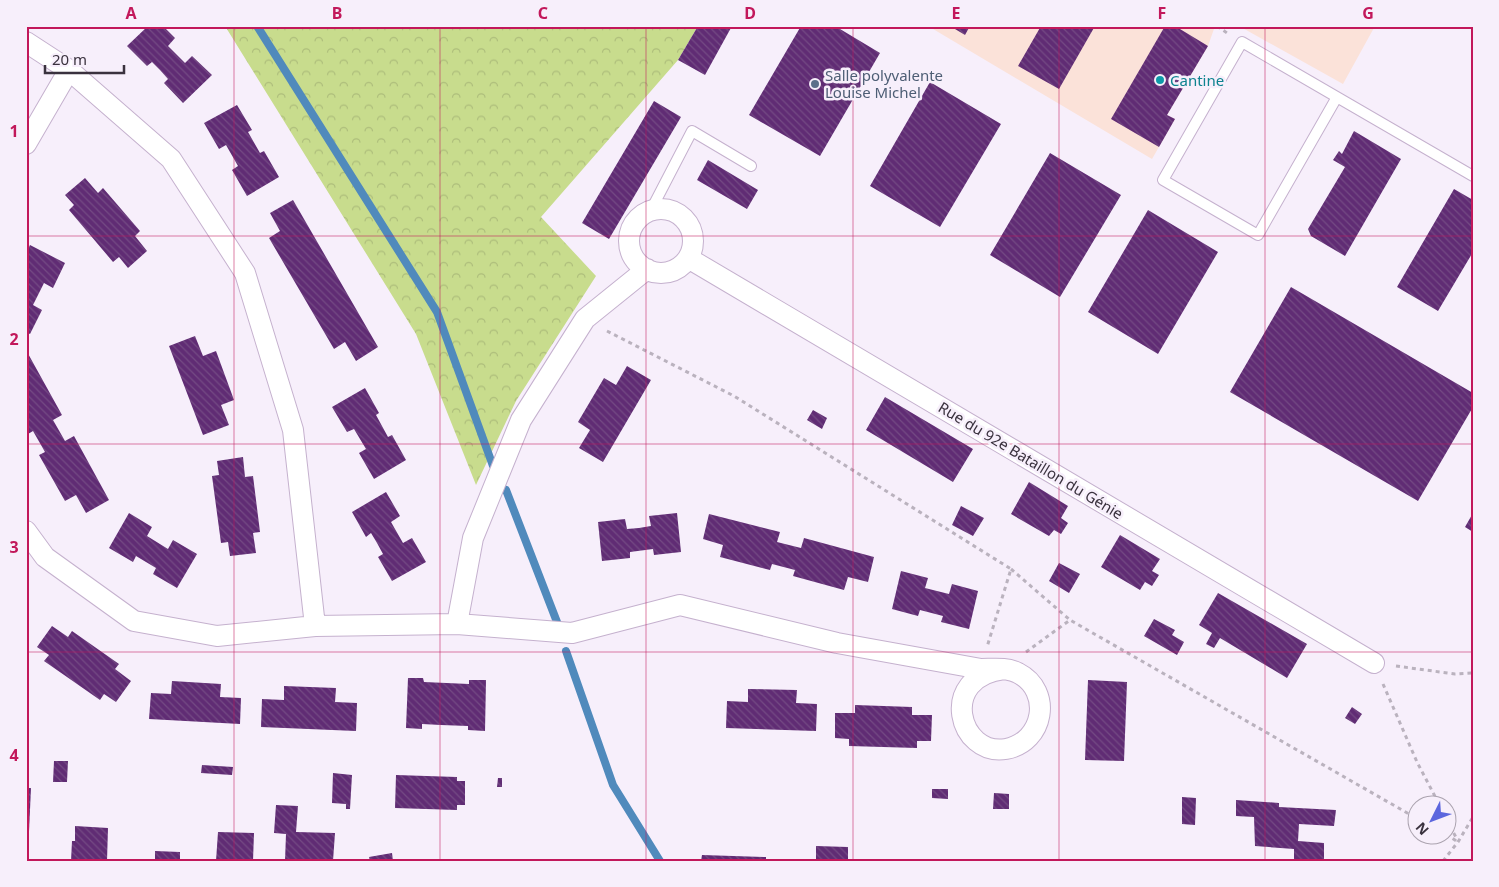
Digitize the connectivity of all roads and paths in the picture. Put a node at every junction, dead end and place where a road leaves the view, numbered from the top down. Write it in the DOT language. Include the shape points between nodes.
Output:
graph roads {
  1 [pos="26,42"];
  2 [pos="70,70"];
  3 [pos="1337,97"];
  4 [pos="26,144"];
  5 [pos="751,166"];
  6 [pos="1473,176"];
  7 [pos="651,210"];
  8 [pos="688,258"];
  9 [pos="647,269"];
  10 [pos="585,320"];
  11 [pos="26,531"];
  12 [pos="1011,569"];
  13 [pos="1070,620"];
  14 [pos="457,624"];
  15 [pos="315,626"];
  16 [pos="1374,663"];
  17 [pos="980,669"];
  18 [pos="1004,669"];
  19 [pos="1473,673"];
  20 [pos="1434,794"];
  21 [pos="1406,812"];
  22 [pos="1473,817"];
  23 [pos="1456,838"];
  24 [pos="1458,842"];
  25 [pos="1443,861"];
  1 -- 2 [label="street"];
  2 -- 4 [label="street"];
  2 -- 15 [label="street" via="171,159 244,273 293,430"];
  3 -- 3 [label="lane" via="1258,235 1163,180 1242,42"];
  3 -- 6 [label="lane"];
  5 -- 7 [label="lane" via="692,131"];
  7 -- 8 [label="street" via="670,210 685,219 692,232 693,243"];
  7 -- 9 [label="street" via="635,222 630,239 637,262"];
  8 -- 9 [label="street" via="670,272"];
  8 -- 16 [label="street, Rue du 92e Bataillon du Génie"];
  9 -- 10 [label="street"];
  10 -- 12 [label="path" via="734,396"];
  10 -- 14 [label="street" via="520,420 473,538"];
  11 -- 15 [label="street" via="45,557 134,620 217,636"];
  12 -- 13 [label="path"];
  12 -- 17 [label="path"];
  13 -- 18 [label="path"];
  13 -- 21 [label="path"];
  14 -- 15 [label="street"];
  14 -- 17 [label="street" via="572,633 680,605 837,643"];
  16 -- 19 [label="path" via="1455,674"];
  16 -- 20 [label="path"];
  17 -- 18 [label="street"];
  22 -- 24 [label="path"];
  23 -- 24 [label="path"];
  24 -- 25 [label="path"];
}
